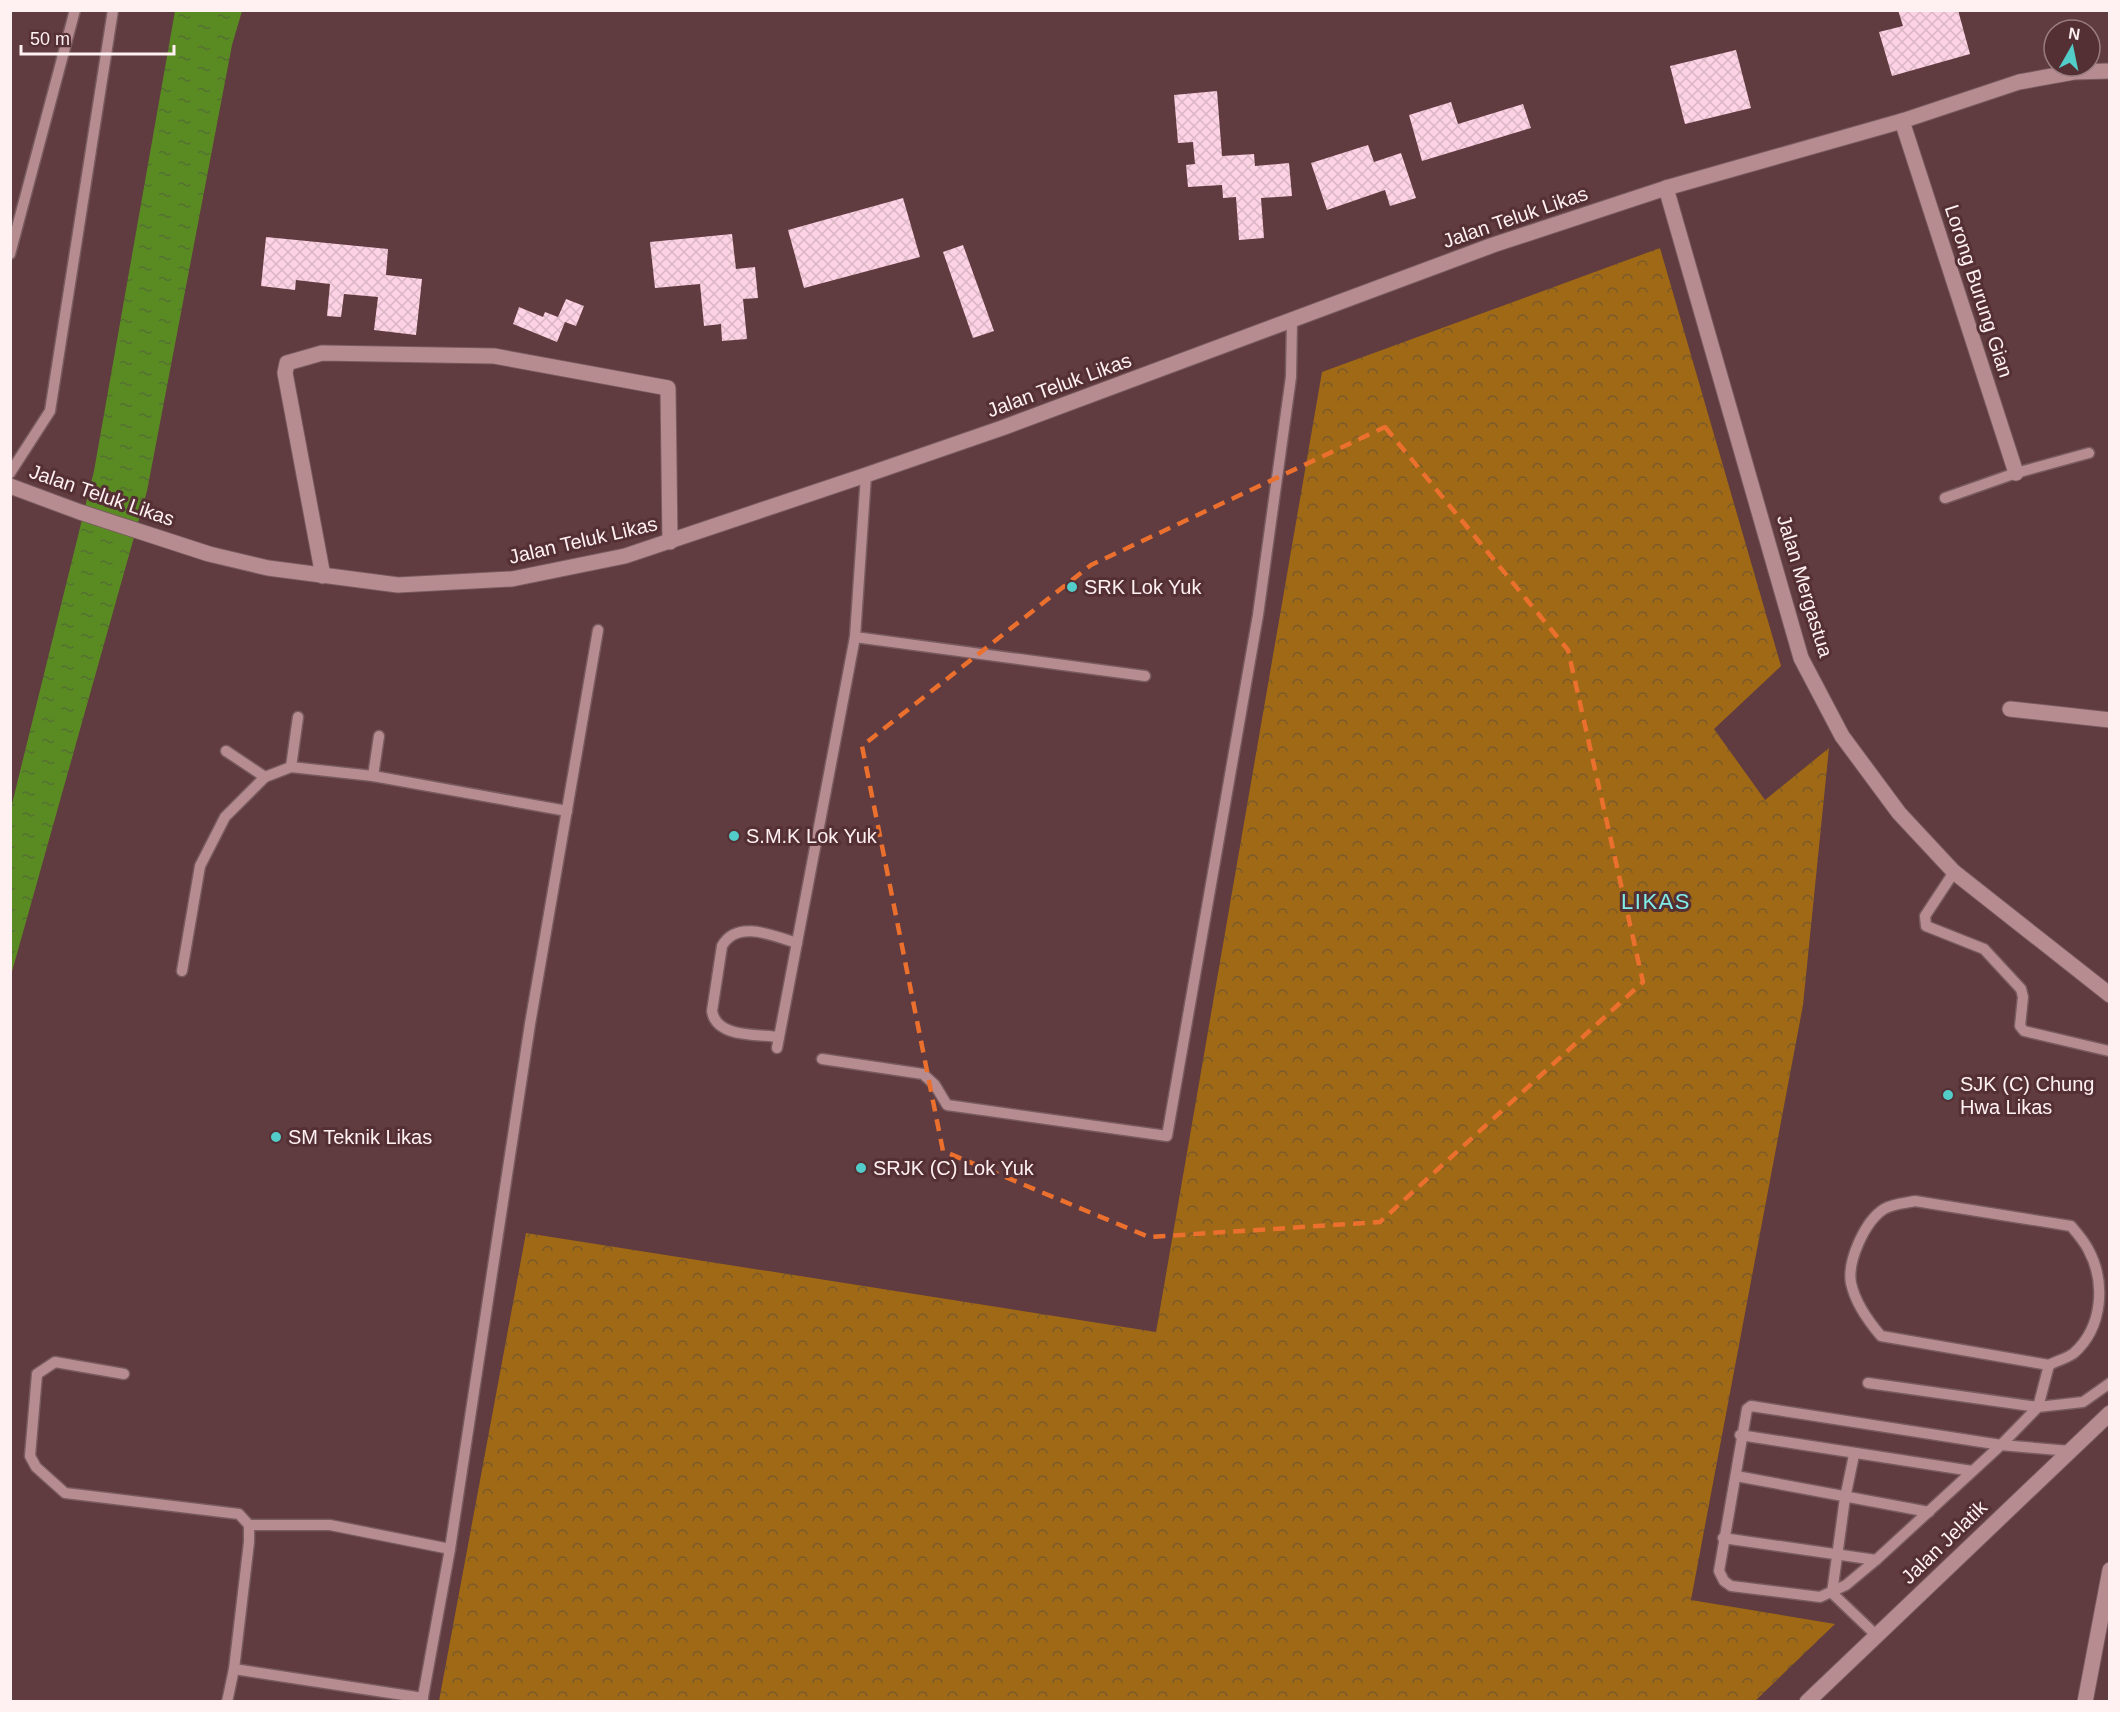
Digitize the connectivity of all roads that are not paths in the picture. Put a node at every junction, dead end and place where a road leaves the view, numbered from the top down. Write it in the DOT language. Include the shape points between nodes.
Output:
graph roads {
  1 [pos="75,10"];
  2 [pos="114,10"];
  3 [pos="2109,71"];
  4 [pos="1902,121"];
  5 [pos="1666,188"];
  6 [pos="10,255"];
  7 [pos="1292,321"];
  8 [pos="2089,453"];
  9 [pos="10,473"];
  10 [pos="2016,473"];
  11 [pos="866,475"];
  12 [pos="10,486"];
  13 [pos="1944,498"];
  14 [pos="670,542"];
  15 [pos="323,576"];
  16 [pos="598,630"];
  17 [pos="855,637"];
  18 [pos="1145,676"];
  19 [pos="2010,709"];
  20 [pos="298,717"];
  21 [pos="2109,720"];
  22 [pos="379,736"];
  23 [pos="226,751"];
  24 [pos="291,767"];
  25 [pos="373,776"];
  26 [pos="265,777"];
  27 [pos="567,811"];
  28 [pos="1954,872"];
  29 [pos="797,943"];
  30 [pos="182,971"];
  31 [pos="2109,992"];
  32 [pos="2109,1051"];
  33 [pos="822,1059"];
  34 [pos="2049,1365"];
  35 [pos="124,1374"];
  36 [pos="1868,1383"];
  37 [pos="2109,1383"];
  38 [pos="2038,1407"];
  39 [pos="2109,1413"];
  40 [pos="1740,1435"];
  41 [pos="2001,1445"];
  42 [pos="2070,1450"];
  43 [pos="1854,1455"];
  44 [pos="1972,1471"];
  45 [pos="1736,1476"];
  46 [pos="1845,1498"];
  47 [pos="1929,1512"];
  48 [pos="249,1525"];
  49 [pos="1723,1538"];
  50 [pos="450,1549"];
  51 [pos="1836,1555"];
  52 [pos="1876,1560"];
  53 [pos="2109,1570"];
  54 [pos="1832,1593"];
  55 [pos="1876,1635"];
  56 [pos="234,1669"];
  57 [pos="423,1700"];
  58 [pos="227,1701"];
  59 [pos="1807,1701"];
  60 [pos="2085,1701"];
  1 -- 6 [label="lane"];
  2 -- 9 [label="lane" via="50,411"];
  3 -- 4 [label="street, Jalan Teluk Likas" via="2074,72 2019,82"];
  4 -- 5 [label="street, Jalan Teluk Likas"];
  4 -- 10 [label="street, Lorong Burung Gian"];
  5 -- 7 [label="street, Jalan Teluk Likas" via="1493,245"];
  5 -- 28 [label="street, Jalan Mergastua" via="1802,658 1858,760 1923,841"];
  7 -- 11 [label="street, Jalan Teluk Likas"];
  7 -- 33 [label="lane" via="1291,377 1258,615 1167,1136 947,1105 923,1074"];
  8 -- 10 [label="lane"];
  10 -- 13 [label="lane"];
  11 -- 14 [label="street, Jalan Teluk Likas"];
  11 -- 17 [label="lane"];
  12 -- 15 [label="street, Jalan Teluk Likas" via="232,560"];
  14 -- 15 [label="street, Jalan Teluk Likas" via="625,556 512,579 398,585"];
  14 -- 15 [label="street" via="668,388 494,356 322,352 287,363 285,373"];
  16 -- 27 [label="lane"];
  17 -- 18 [label="lane"];
  17 -- 29 [label="lane"];
  19 -- 21 [label="street"];
  20 -- 24 [label="lane"];
  22 -- 25 [label="lane"];
  23 -- 26 [label="lane"];
  24 -- 25 [label="lane"];
  24 -- 26 [label="lane"];
  25 -- 27 [label="lane"];
  26 -- 30 [label="lane" via="225,817 200,866"];
  27 -- 50 [label="lane" via="530,1024"];
  28 -- 31 [label="street, Jalan Mergastua"];
  28 -- 32 [label="lane" via="1925,916 1926,926 1984,949 2024,997 2020,1026 2024,1031"];
  29 -- 29 [label="lane" via="778,1043 718,1027 712,1011 722,946 727,937 740,931"];
  34 -- 34 [label="lane" via="1881,1336 1871,1325 1851,1282 1857,1249 1868,1223 1885,1208 1915,1201 2071,1226 2088,1248 2101,1297 2092,1330 2073,1353"];
  34 -- 38 [label="lane"];
  35 -- 48 [label="lane" via="55,1362 37,1374 30,1456 36,1467 65,1492 239,1514"];
  36 -- 38 [label="lane"];
  37 -- 38 [label="lane" via="2083,1402"];
  38 -- 41 [label="lane"];
  39 -- 42 [label="street, Jalan Jelatik"];
  40 -- 41 [label="lane" via="1751,1406"];
  40 -- 43 [label="lane"];
  40 -- 45 [label="lane"];
  41 -- 42 [label="lane"];
  41 -- 44 [label="lane"];
  42 -- 55 [label="street, Jalan Jelatik"];
  43 -- 44 [label="lane"];
  43 -- 46 [label="lane"];
  44 -- 47 [label="lane"];
  45 -- 46 [label="lane"];
  45 -- 49 [label="lane"];
  46 -- 47 [label="lane"];
  46 -- 51 [label="lane"];
  47 -- 52 [label="lane"];
  48 -- 50 [label="lane" via="330,1525"];
  48 -- 56 [label="lane"];
  49 -- 51 [label="lane"];
  49 -- 54 [label="lane" via="1719,1571 1731,1586 1820,1597"];
  50 -- 57 [label="lane"];
  51 -- 52 [label="lane"];
  51 -- 54 [label="lane"];
  52 -- 54 [label="lane"];
  53 -- 60 [label="street"];
  54 -- 55 [label="lane"];
  55 -- 59 [label="street, Jalan Jelatik"];
  56 -- 57 [label="lane"];
  56 -- 58 [label="lane"];
}
